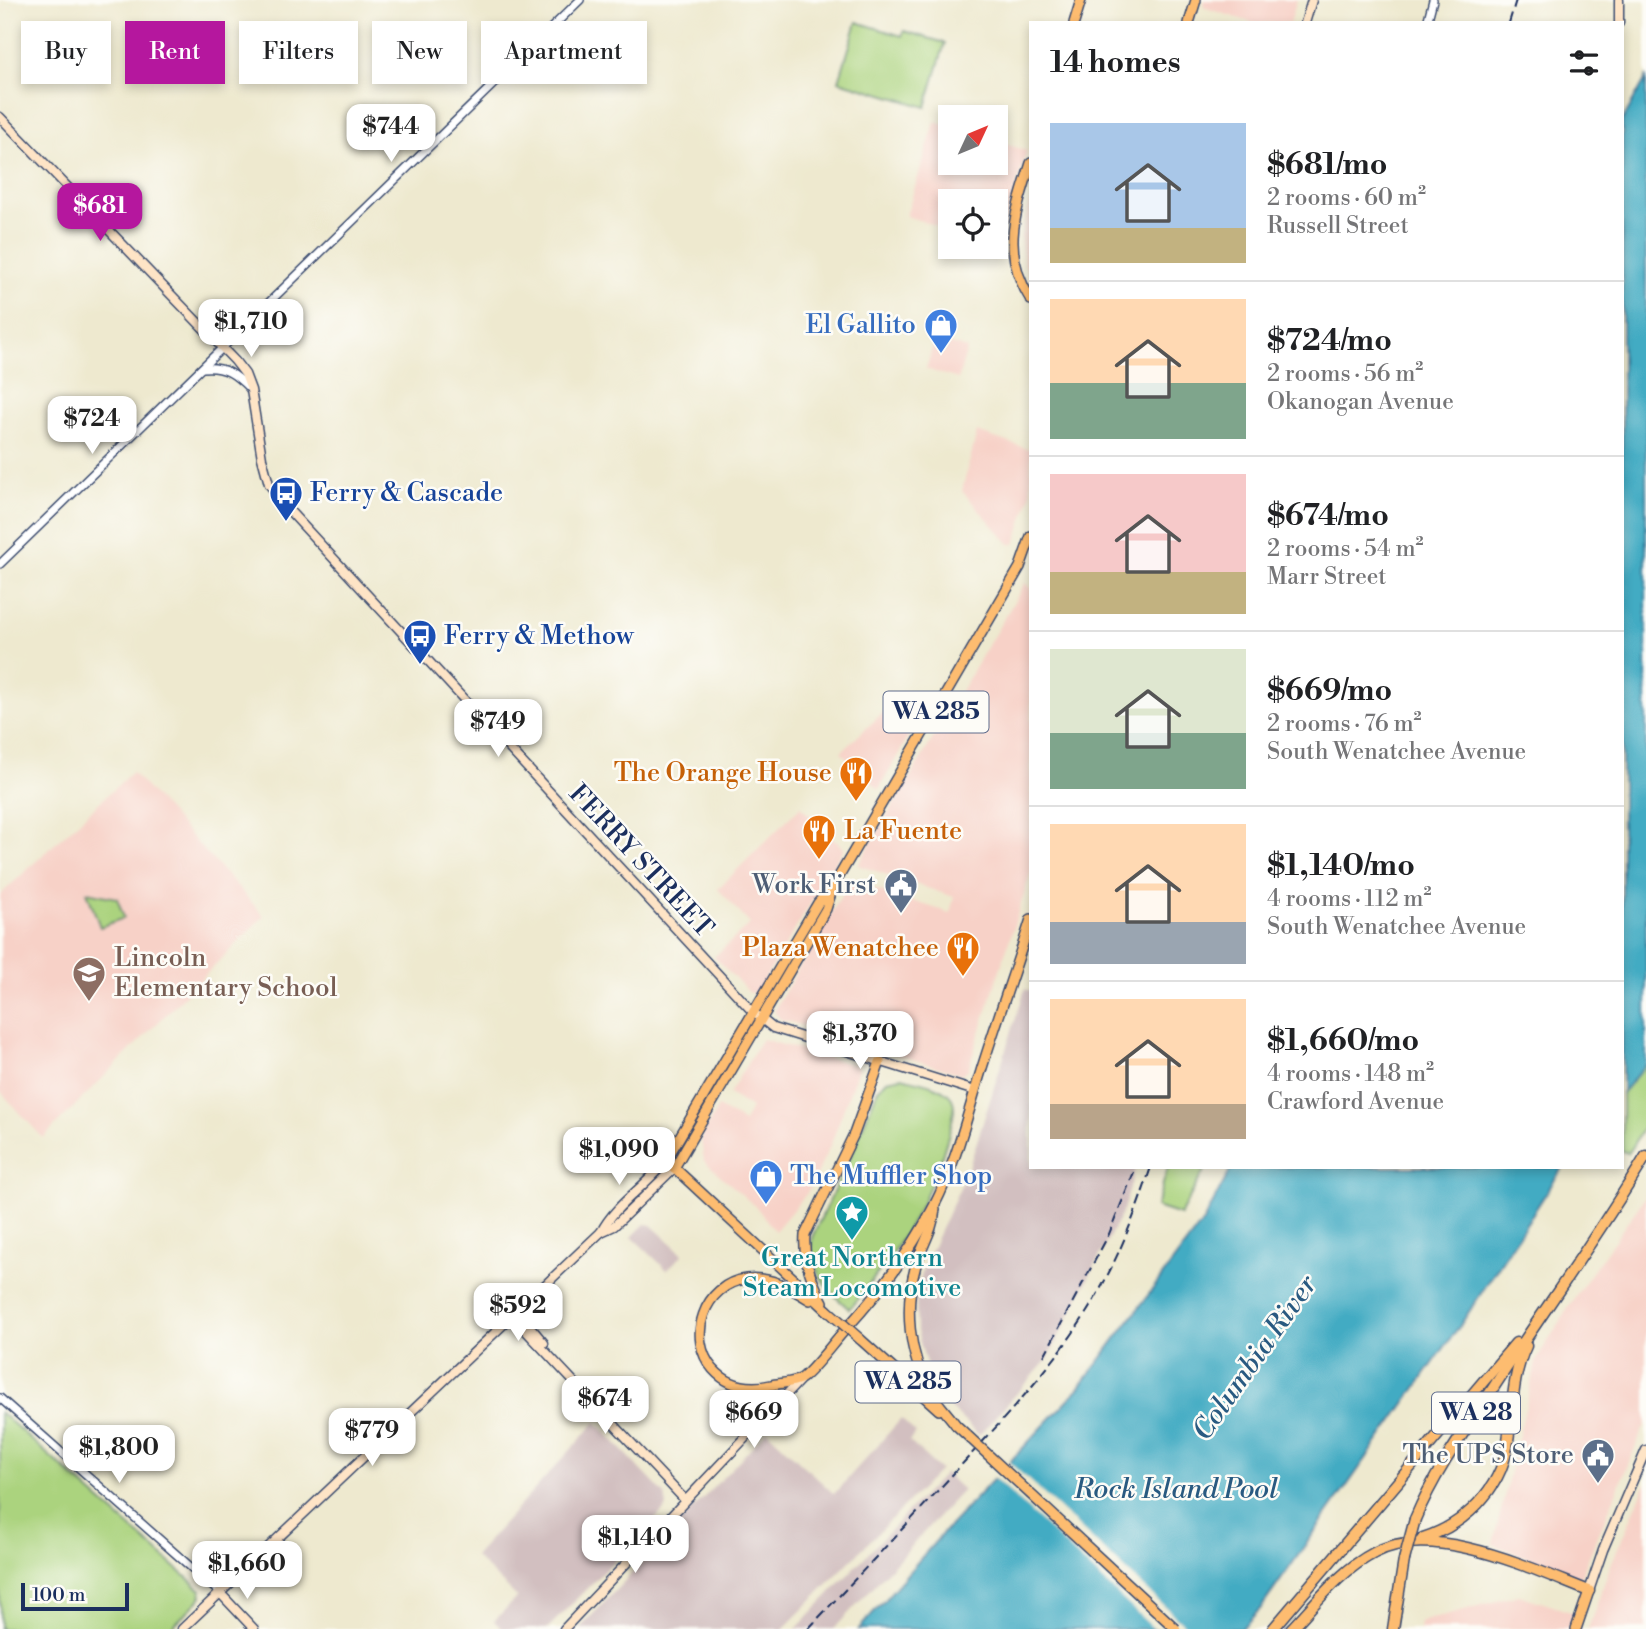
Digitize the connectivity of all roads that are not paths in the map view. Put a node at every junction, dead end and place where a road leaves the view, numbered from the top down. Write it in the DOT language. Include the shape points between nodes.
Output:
graph roads {
  1 [pos="580,0"];
  2 [pos="1081,0"];
  3 [pos="1196,0"];
  4 [pos="1312,0"];
  5 [pos="1433,0"];
  6 [pos="1619,0"];
  7 [pos="1075,21"];
  8 [pos="1190,21"];
  9 [pos="1307,21"];
  10 [pos="1428,21"];
  11 [pos="1619,21"];
  12 [pos="0,117"];
  13 [pos="1029,170"];
  14 [pos="1029,296"];
  15 [pos="222,348"];
  16 [pos="202,368"];
  17 [pos="251,390"];
  18 [pos="1029,542"];
  19 [pos="0,564"];
  20 [pos="834,885"];
  21 [pos="1029,925"];
  22 [pos="753,1012"];
  23 [pos="761,1021"];
  24 [pos="880,1062"];
  25 [pos="975,1091"];
  26 [pos="666,1160"];
  27 [pos="1645,1163"];
  28 [pos="674,1168"];
  29 [pos="935,1205"];
  30 [pos="601,1232"];
  31 [pos="538,1290"];
  32 [pos="827,1310"];
  33 [pos="1543,1311"];
  34 [pos="511,1315"];
  35 [pos="546,1352"];
  36 [pos="801,1379"];
  37 [pos="0,1398"];
  38 [pos="956,1425"];
  39 [pos="1646,1450"];
  40 [pos="685,1500"];
  41 [pos="1403,1545"];
  42 [pos="1589,1591"];
  43 [pos="220,1594"];
  44 [pos="182,1629"];
  45 [pos="254,1629"];
  46 [pos="564,1629"];
  47 [pos="1176,1629"];
  48 [pos="1273,1629"];
  49 [pos="1292,1629"];
  50 [pos="1393,1629"];
  51 [pos="1576,1629"];
  1 -- 15 [label="street"];
  2 -- 7 [label="main road"];
  3 -- 8 [label="main road"];
  4 -- 9 [label="main road"];
  5 -- 10 [label="street"];
  6 -- 11 [label="main road"];
  12 -- 15 [label="main road, FERRY STREET"];
  13 -- 14 [label="main road" via="1012,226 1015,267"];
  15 -- 16 [label="street"];
  15 -- 17 [label="main road, FERRY STREET"];
  16 -- 17 [label="street" via="228,370"];
  16 -- 19 [label="street"];
  17 -- 22 [label="main road, FERRY STREET" via="269,484 286,507"];
  18 -- 20 [label="main road, WA 285" via="1020,567"];
  20 -- 22 [label="main road, WA 285" via="818,903"];
  20 -- 23 [label="main road, WA 285" via="827,909"];
  21 -- 25 [label="main road"];
  22 -- 23 [label="main road, FERRY STREET"];
  22 -- 26 [label="main road, WA 285"];
  23 -- 24 [label="main road, FERRY STREET"];
  23 -- 28 [label="main road, WA 285"];
  24 -- 25 [label="main road, FERRY STREET"];
  24 -- 32 [label="main road" via="854,1134 805,1235 807,1267"];
  25 -- 29 [label="main road"];
  26 -- 28 [label="main road, WA 285"];
  26 -- 30 [label="main road" via="608,1218"];
  27 -- 33 [label="highway, WA 28"];
  28 -- 30 [label="main road" via="614,1226"];
  28 -- 32 [label="main road, WA 285"];
  29 -- 36 [label="main road" via="886,1281"];
  29 -- 38 [label="main road" via="933,1225 916,1266 909,1324 915,1357 930,1391"];
  30 -- 31 [label="main road"];
  31 -- 34 [label="main road"];
  31 -- 35 [label="main road" via="528,1324 546,1345"];
  32 -- 36 [label="main road" via="778,1282 759,1279 724,1287 705,1308 700,1338 708,1362 724,1379 748,1388"];
  32 -- 38 [label="main road, WA 285, bridge"];
  33 -- 41 [label="highway" via="1521,1356 1507,1448 1492,1486 1463,1519"];
  33 -- 48 [label="highway, WA 28"];
  33 -- 50 [label="highway, WA 28, bridge" via="1427,1492 1404,1560"];
  34 -- 35 [label="main road"];
  34 -- 43 [label="main road"];
  35 -- 40 [label="main road"];
  36 -- 40 [label="main road"];
  37 -- 43 [label="street"];
  38 -- 47 [label="main road, WA 285, bridge"];
  39 -- 42 [label="main road"];
  40 -- 46 [label="main road"];
  41 -- 42 [label="highway" via="1430,1541 1481,1551"];
  41 -- 49 [label="highway" via="1374,1552 1329,1588"];
  42 -- 51 [label="main road"];
  43 -- 44 [label="main road"];
  43 -- 45 [label="main road"];
}
